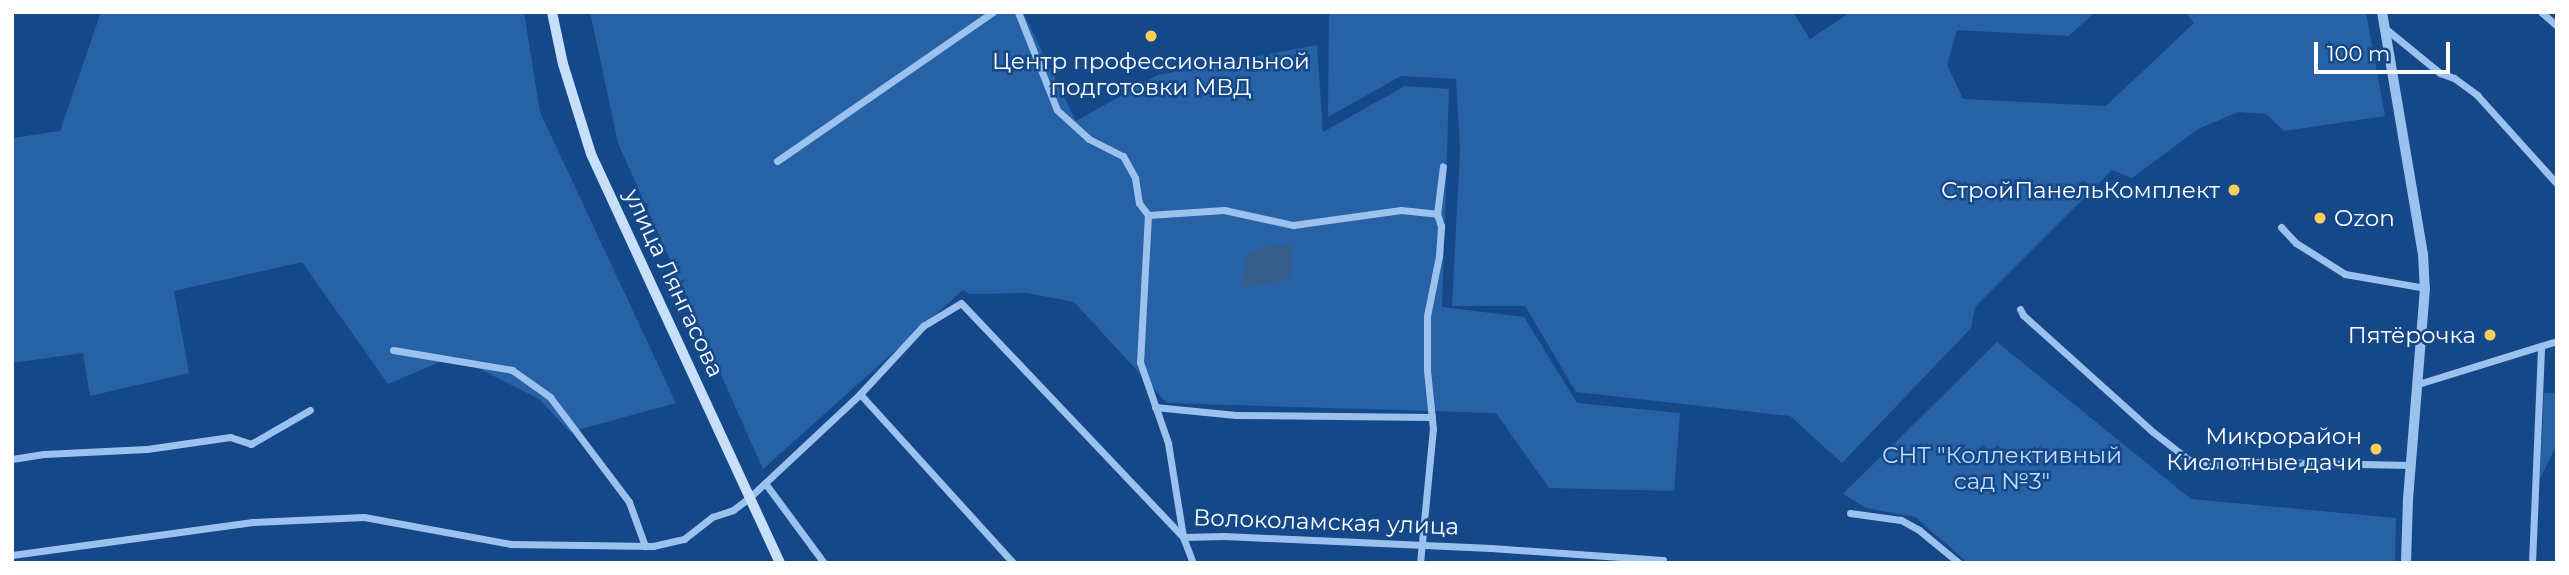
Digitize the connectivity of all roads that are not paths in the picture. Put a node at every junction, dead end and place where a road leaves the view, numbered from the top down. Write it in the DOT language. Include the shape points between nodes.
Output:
graph roads {
  1 [pos="552,12"];
  2 [pos="993,12"];
  3 [pos="1018,12"];
  4 [pos="2382,12"];
  5 [pos="2541,12"];
  6 [pos="2557,26"];
  7 [pos="2386,29"];
  8 [pos="777,161"];
  9 [pos="1443,166"];
  10 [pos="2557,184"];
  11 [pos="1437,214"];
  12 [pos="1148,215"];
  13 [pos="2281,227"];
  14 [pos="2426,288"];
  15 [pos="2020,309"];
  16 [pos="2557,341"];
  17 [pos="2541,347"];
  18 [pos="393,350"];
  19 [pos="2418,384"];
  20 [pos="860,394"];
  21 [pos="1156,407"];
  22 [pos="310,410"];
  23 [pos="1432,417"];
  24 [pos="12,459"];
  25 [pos="2411,465"];
  26 [pos="765,483"];
  27 [pos="750,497"];
  28 [pos="1850,513"];
  29 [pos="1183,537"];
  30 [pos="645,546"];
  31 [pos="1422,546"];
  32 [pos="12,555"];
  33 [pos="1663,561"];
  34 [pos="780,563"];
  35 [pos="824,563"];
  36 [pos="1013,563"];
  37 [pos="1193,563"];
  38 [pos="1420,563"];
  39 [pos="1959,563"];
  40 [pos="2406,563"];
  41 [pos="2532,563"];
  1 -- 27 [label="main road, улица Лянгасова" via="591,154"];
  2 -- 8 [label="street"];
  3 -- 12 [label="street" via="1057,110 1089,139 1123,156 1135,178 1139,203"];
  4 -- 7 [label="street"];
  5 -- 6 [label="street"];
  7 -- 10 [label="street" via="2440,73 2477,95"];
  7 -- 14 [label="street"];
  9 -- 11 [label="street"];
  11 -- 12 [label="street" via="1401,210 1293,225 1224,210"];
  11 -- 23 [label="street" via="1439,256 1427,316"];
  12 -- 21 [label="street" via="1140,362"];
  13 -- 14 [label="street" via="2296,243 2355,278"];
  14 -- 19 [label="street"];
  15 -- 25 [label="street" via="2189,460 2219,465 2256,461"];
  16 -- 17 [label="street"];
  17 -- 19 [label="street"];
  17 -- 41 [label="street"];
  18 -- 30 [label="street" via="512,370 550,397 629,502"];
  19 -- 25 [label="street"];
  20 -- 26 [label="street"];
  20 -- 29 [label="street, Волоколамская улица" via="923,326 961,303"];
  20 -- 36 [label="street"];
  21 -- 23 [label="street" via="1236,415"];
  21 -- 29 [label="street" via="1168,443"];
  22 -- 24 [label="street" via="251,444 230,437 147,449"];
  23 -- 31 [label="street"];
  25 -- 40 [label="street"];
  26 -- 27 [label="street"];
  26 -- 35 [label="street"];
  27 -- 30 [label="street" via="733,510 712,517 684,539"];
  27 -- 34 [label="main road, улица Лянгасова"];
  28 -- 39 [label="street" via="1901,520"];
  29 -- 31 [label="street, Волоколамская улица"];
  29 -- 37 [label="street"];
  30 -- 32 [label="street" via="511,544 364,517 253,522"];
  31 -- 33 [label="street, Волоколамская улица"];
  31 -- 38 [label="street"];
}
